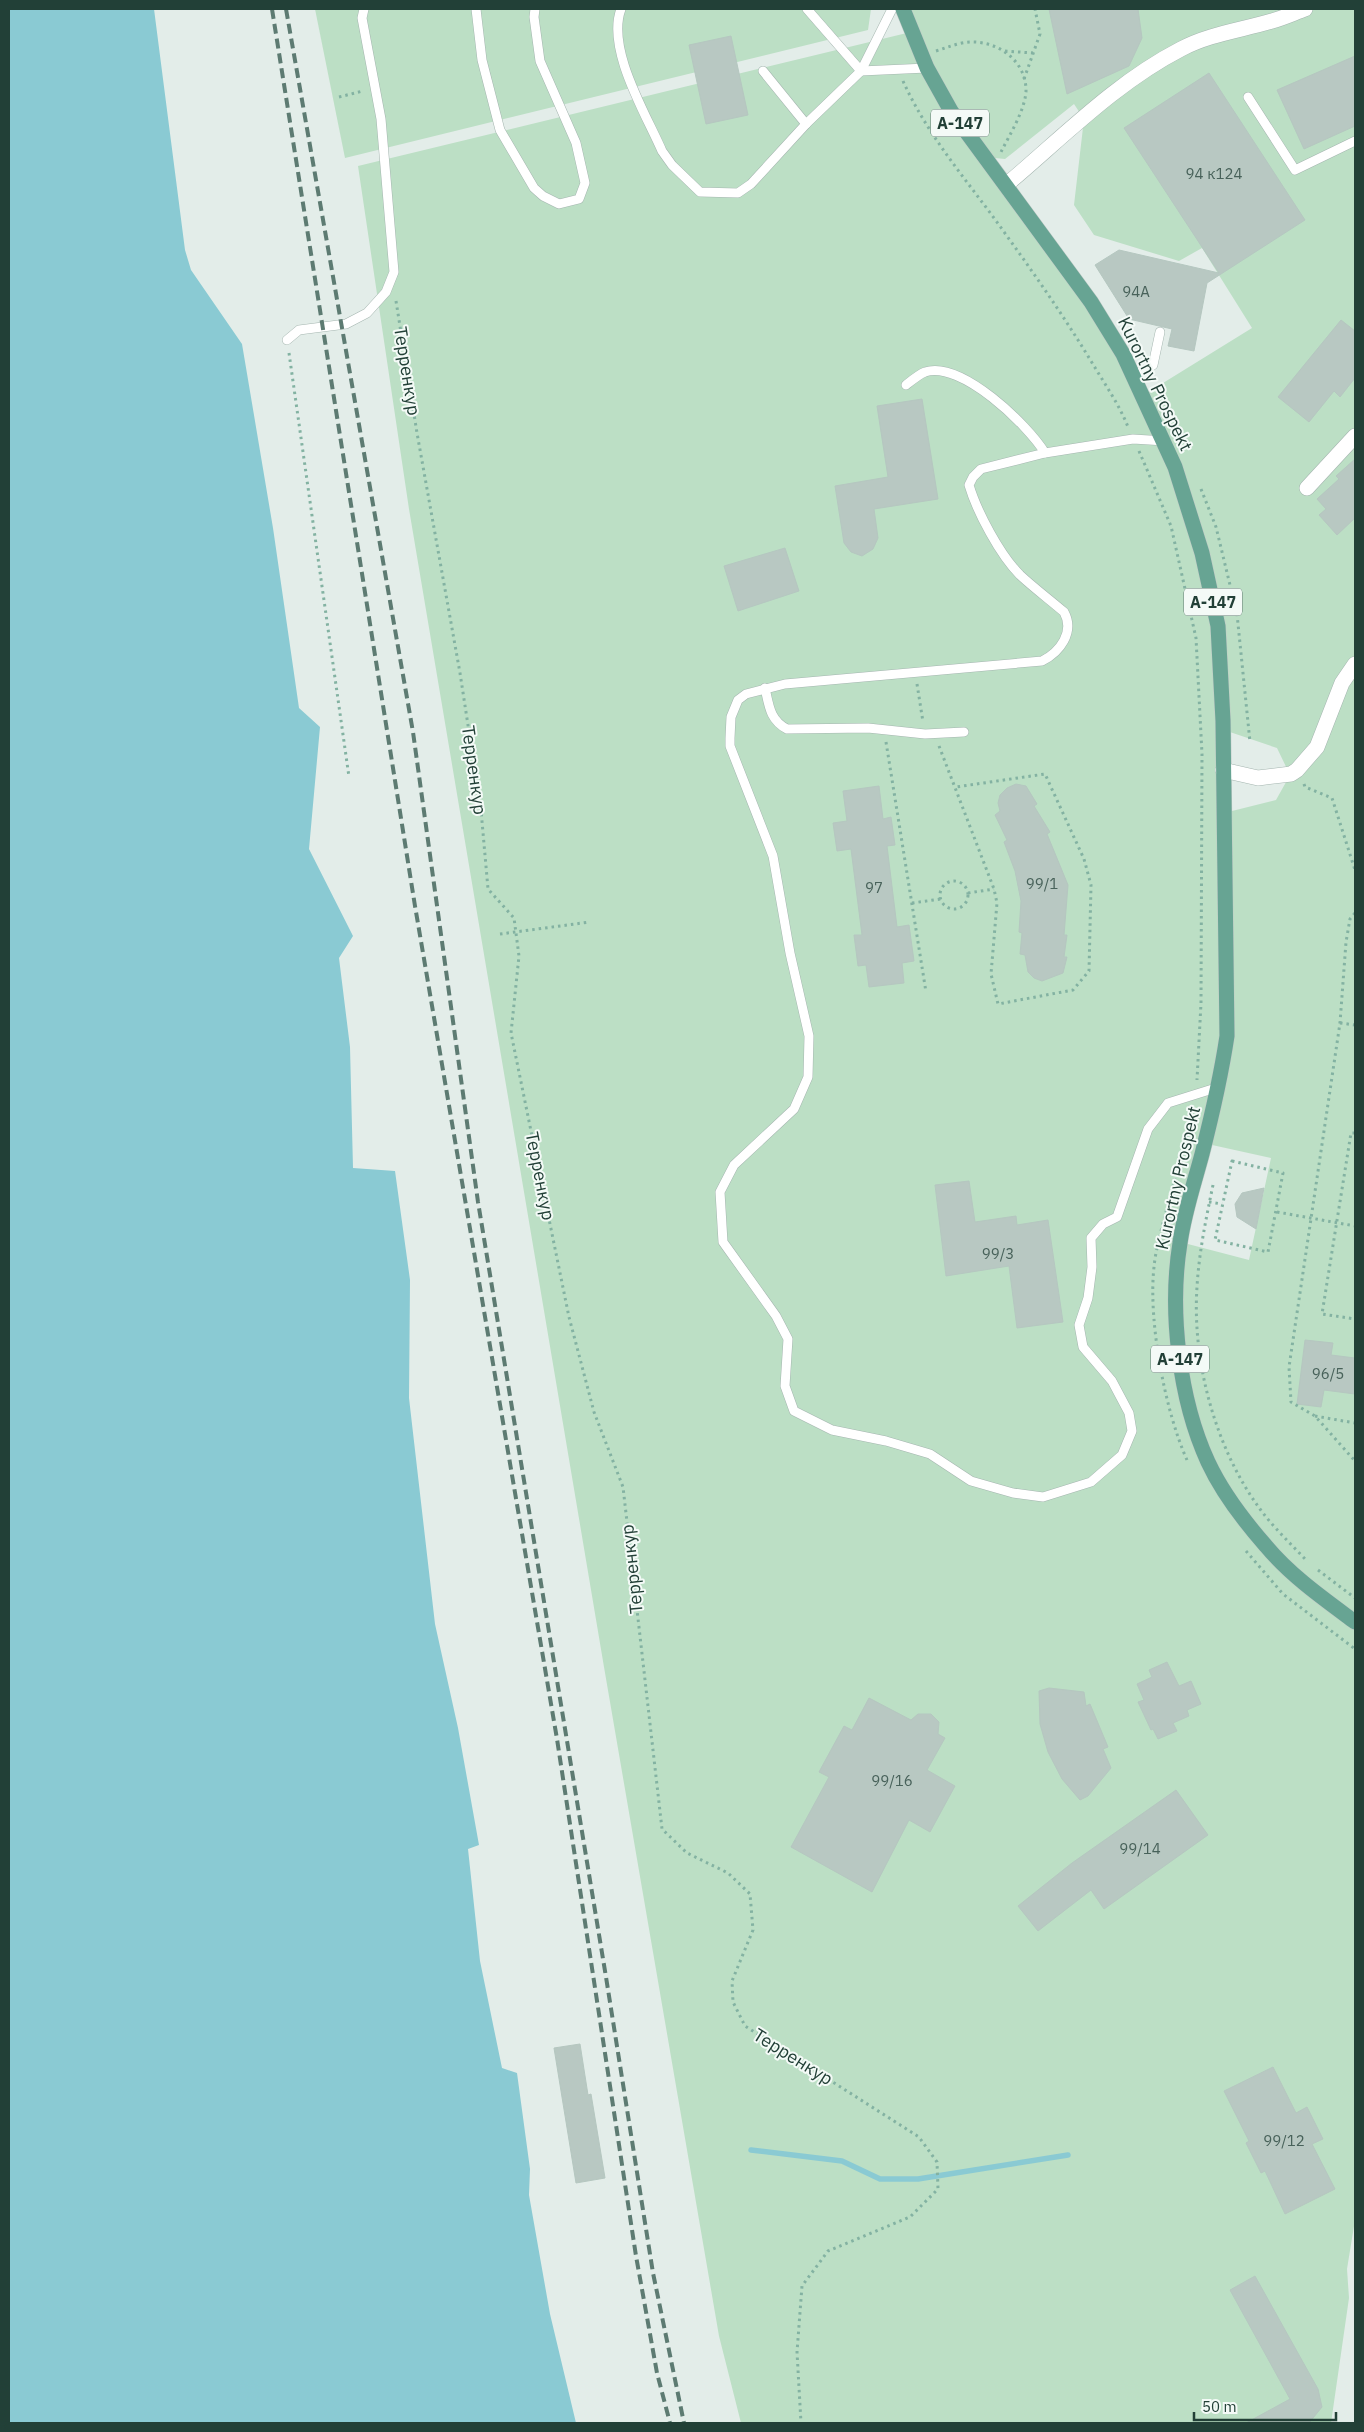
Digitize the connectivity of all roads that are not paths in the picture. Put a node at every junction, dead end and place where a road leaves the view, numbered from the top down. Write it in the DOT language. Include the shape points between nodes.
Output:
graph roads {
  1 [pos="476,9"];
  2 [pos="535,9"];
  3 [pos="621,9"];
  4 [pos="807,9"];
  5 [pos="892,9"];
  6 [pos="903,9"];
  7 [pos="1304,9"];
  8 [pos="363,13"];
  9 [pos="926,68"];
  10 [pos="763,71"];
  11 [pos="861,72"];
  12 [pos="1248,97"];
  13 [pos="806,124"];
  14 [pos="1355,141"];
  15 [pos="1006,185"];
  16 [pos="1160,332"];
  17 [pos="287,340"];
  18 [pos="1134,376"];
  19 [pos="906,385"];
  20 [pos="1355,436"];
  21 [pos="1165,442"];
  22 [pos="1045,453"];
  23 [pos="1307,488"];
  24 [pos="1355,664"];
  25 [pos="765,688"];
  26 [pos="964,732"];
  27 [pos="1223,770"];
  28 [pos="1219,1087"];
  29 [pos="1355,1622"];
  1 -- 2 [label="lane" via="482,60 500,130 534,188 559,204 579,199 585,183 576,143 540,61"];
  3 -- 13 [label="lane" via="620,56 662,152 700,192 738,193 751,184"];
  4 -- 11 [label="lane"];
  5 -- 11 [label="lane"];
  6 -- 9 [label="main road, Kurortny Prospekt / А-147"];
  7 -- 15 [label="street" via="1182,48 1118,91 1064,133"];
  8 -- 17 [label="lane" via="381,119 394,272 386,292 367,312 346,324 300,330"];
  9 -- 11 [label="lane"];
  9 -- 15 [label="main road, Kurortny Prospekt / А-147" via="951,111"];
  10 -- 13 [label="lane"];
  11 -- 13 [label="lane"];
  12 -- 14 [label="lane" via="1295,170"];
  15 -- 18 [label="main road, Kurortny Prospekt / А-147" via="1091,302"];
  16 -- 18 [label="lane" via="1153,365"];
  18 -- 21 [label="main road, Kurortny Prospekt / А-147"];
  19 -- 22 [label="lane" via="926,372 951,372 979,386 1037,439"];
  20 -- 23 [label="street"];
  21 -- 22 [label="lane" via="1133,439"];
  21 -- 27 [label="main road, Kurortny Prospekt / А-147" via="1202,553 1218,626"];
  22 -- 25 [label="lane" via="981,469 969,485 973,500 987,525 1019,574 1068,619 1068,630 1055,654 1042,661"];
  24 -- 27 [label="street" via="1342,684 1317,747 1297,770 1291,774 1258,778"];
  25 -- 26 [label="lane" via="771,714 787,730"];
  25 -- 28 [label="lane" via="746,694 734,707 730,746 773,856 790,953 810,1036 808,1077 794,1109 734,1165 720,1192 723,1242 776,1316 788,1339 785,1386 794,1411 832,1430 930,1454 971,1481 1013,1493 1043,1497 1091,1482 1122,1455 1132,1431 1129,1414 1112,1381 1083,1347 1079,1325 1088,1298 1091,1238 1103,1224 1117,1217 1148,1129 1168,1103"];
  27 -- 28 [label="main road, Kurortny Prospekt / А-147" via="1227,1036"];
  28 -- 29 [label="main road, Kurortny Prospekt / А-147" via="1180,1243 1174,1312 1181,1371 1208,1462 1238,1512 1294,1575"];
}
